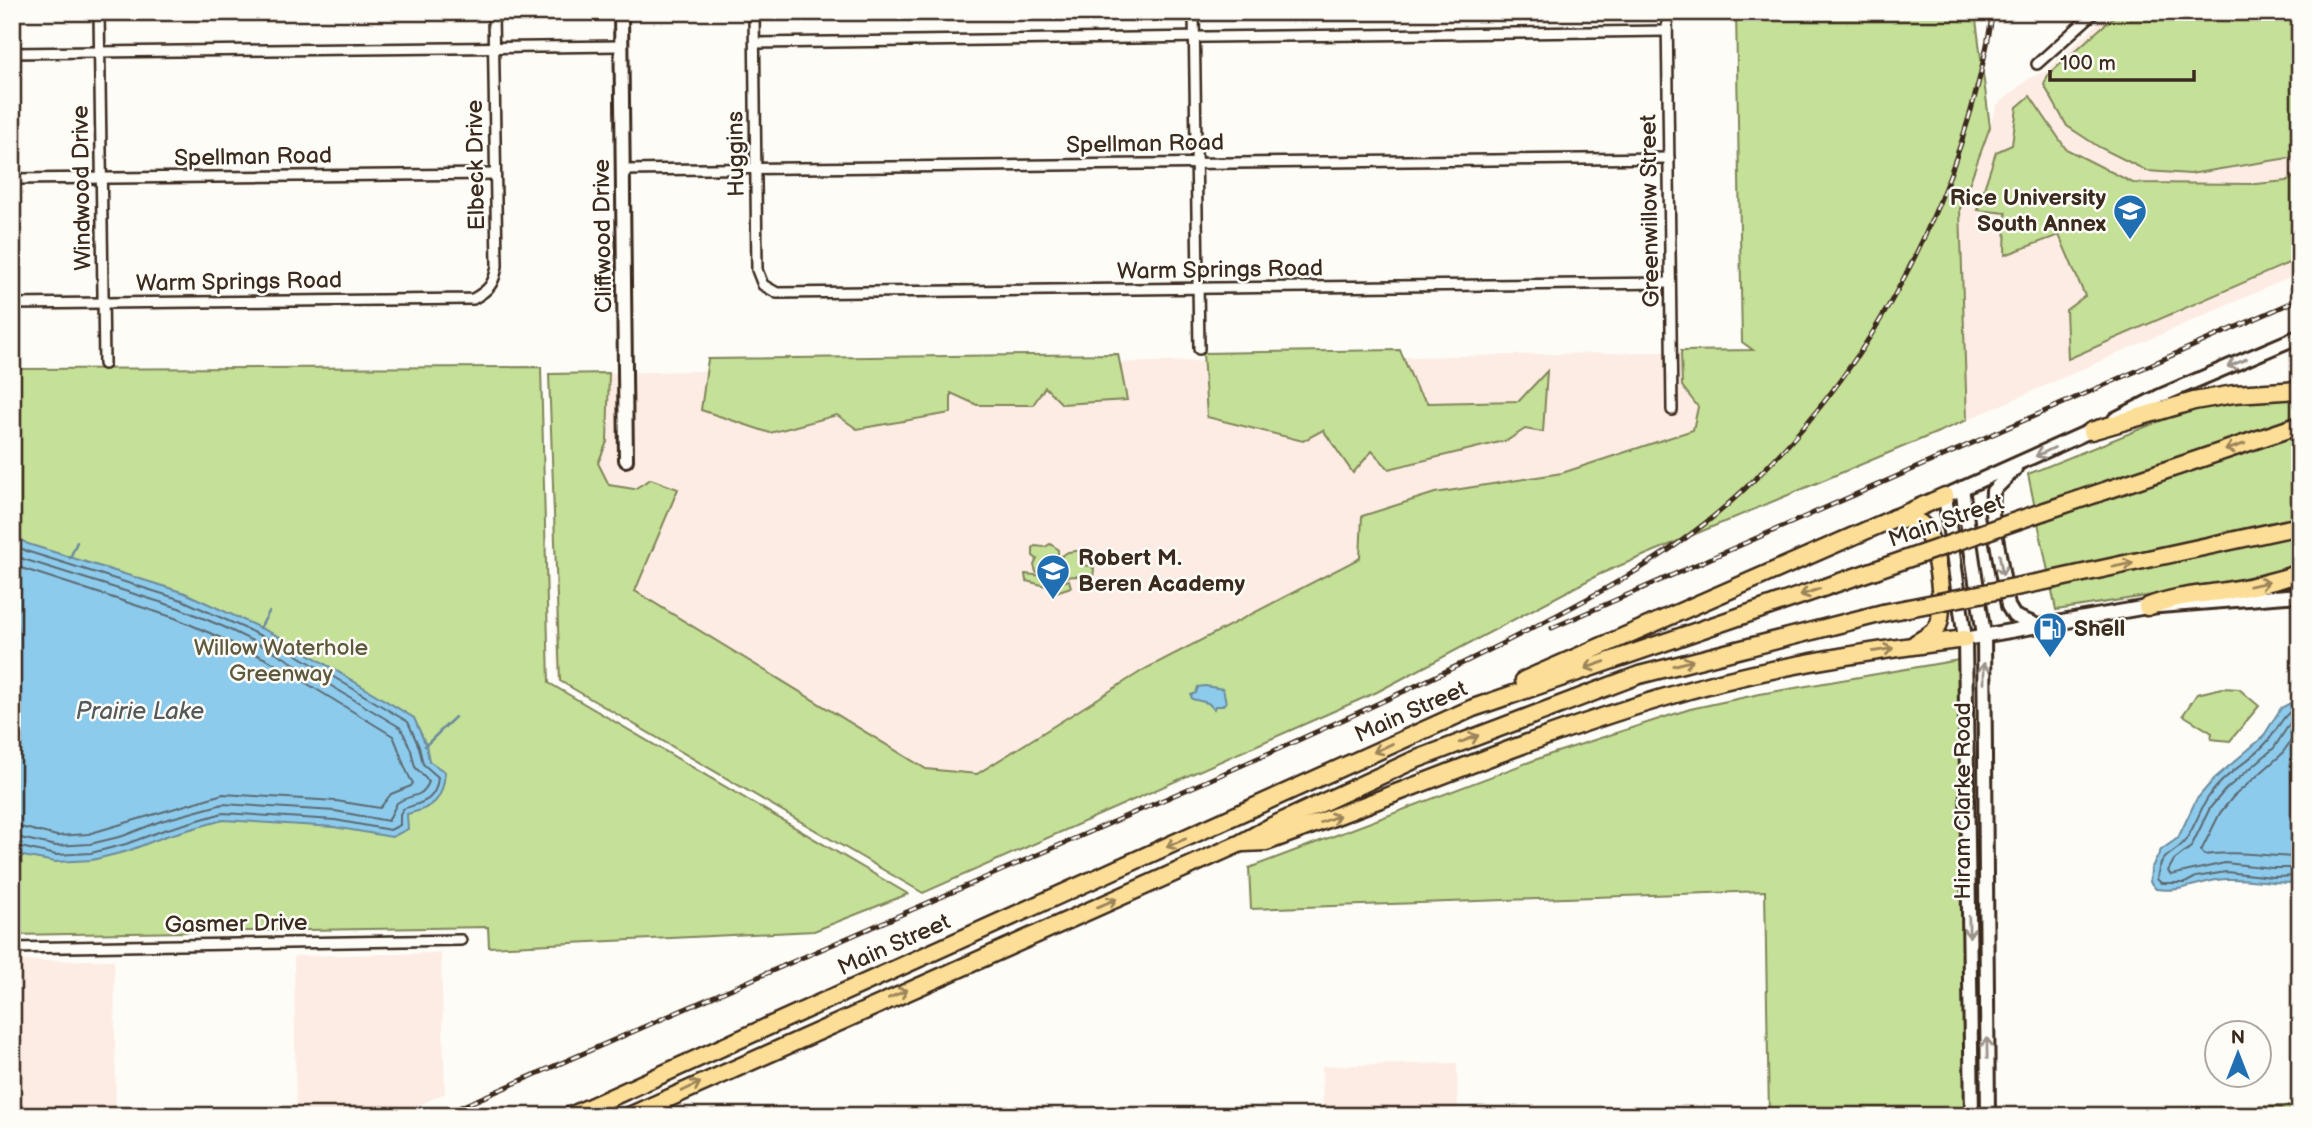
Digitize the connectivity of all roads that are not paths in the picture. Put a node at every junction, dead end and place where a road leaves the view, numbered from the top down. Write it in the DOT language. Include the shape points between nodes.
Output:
graph roads {
  1 [pos="99,12"];
  2 [pos="493,12"];
  3 [pos="621,12"];
  4 [pos="754,12"];
  5 [pos="1194,12"];
  6 [pos="1667,12"];
  7 [pos="2095,12"];
  8 [pos="1667,31"];
  9 [pos="1194,38"];
  10 [pos="755,43"];
  11 [pos="621,46"];
  12 [pos="493,47"];
  13 [pos="100,52"];
  14 [pos="12,53"];
  15 [pos="2037,64"];
  16 [pos="1669,158"];
  17 [pos="1196,163"];
  18 [pos="756,168"];
  19 [pos="623,170"];
  20 [pos="495,174"];
  21 [pos="102,178"];
  22 [pos="12,179"];
  23 [pos="1670,283"];
  24 [pos="1198,290"];
  25 [pos="771,291"];
  26 [pos="465,299"];
  27 [pos="103,302"];
  28 [pos="12,304"];
  29 [pos="2300,336"];
  30 [pos="1199,349"];
  31 [pos="104,363"];
  32 [pos="2300,390"];
  33 [pos="1672,410"];
  34 [pos="2300,425"];
  35 [pos="2091,431"];
  36 [pos="626,460"];
  37 [pos="2023,462"];
  38 [pos="1962,488"];
  39 [pos="1945,496"];
  40 [pos="1894,518"];
  41 [pos="2300,526"];
  42 [pos="2300,573"];
  43 [pos="2300,595"];
  44 [pos="2147,607"];
  45 [pos="2053,623"];
  46 [pos="1984,635"];
  47 [pos="1965,639"];
  48 [pos="1911,646"];
  49 [pos="1447,719"];
  50 [pos="1967,800"];
  51 [pos="1985,800"];
  52 [pos="1241,843"];
  53 [pos="461,940"];
  54 [pos="12,948"];
  55 [pos="1969,954"];
  56 [pos="1985,954"];
  57 [pos="1972,1110"];
  58 [pos="1988,1110"];
  59 [pos="570,1116"];
  60 [pos="629,1116"];
  1 -- 13 [label="street, Windwood Drive"];
  2 -- 12 [label="street, Elbeck Drive"];
  3 -- 11 [label="main road, Cliffwood Drive"];
  4 -- 10 [label="street, Huggins"];
  5 -- 9 [label="street"];
  6 -- 8 [label="street, Greenwillow Street"];
  7 -- 15 [label="street"];
  8 -- 9 [label="street"];
  8 -- 16 [label="street, Greenwillow Street"];
  9 -- 10 [label="street"];
  9 -- 17 [label="street"];
  10 -- 18 [label="street, Huggins"];
  11 -- 12 [label="street"];
  11 -- 19 [label="main road, Cliffwood Drive"];
  12 -- 13 [label="street"];
  12 -- 20 [label="street, Elbeck Drive"];
  13 -- 14 [label="street"];
  13 -- 21 [label="street, Windwood Drive"];
  16 -- 17 [label="street, Spellman Road"];
  16 -- 23 [label="street, Greenwillow Street"];
  17 -- 18 [label="street, Spellman Road"];
  17 -- 24 [label="street"];
  18 -- 19 [label="street, Spellman Road"];
  18 -- 25 [label="street, Huggins" via="757,270"];
  19 -- 36 [label="main road, Cliffwood Drive"];
  20 -- 21 [label="street, Spellman Road"];
  20 -- 26 [label="street, Elbeck Drive" via="494,283 486,292"];
  21 -- 22 [label="street, Spellman Road"];
  21 -- 27 [label="street, Windwood Drive"];
  23 -- 24 [label="street, Warm Springs Road"];
  23 -- 33 [label="street, Greenwillow Street"];
  24 -- 25 [label="street, Warm Springs Road"];
  24 -- 30 [label="street"];
  26 -- 27 [label="street, Warm Springs Road"];
  27 -- 28 [label="street, Warm Springs Road"];
  27 -- 31 [label="street, Windwood Drive"];
  29 -- 35 [label="main road, one-way"];
  32 -- 35 [label="highway" via="2194,401"];
  34 -- 49 [label="highway, Main Street, one-way, bridge"];
  35 -- 37 [label="main road, one-way"];
  37 -- 38 [label="main road"];
  37 -- 45 [label="main road, one-way" via="1996,485 1992,498 2008,606 2014,616 2030,624"];
  38 -- 39 [label="main road"];
  38 -- 46 [label="main road, Hiram Clarke Road"];
  39 -- 40 [label="highway"];
  39 -- 47 [label="main road, Hiram Clarke Road"];
  40 -- 48 [label="highway" via="1921,524 1928,531 1941,598 1937,628"];
  40 -- 49 [label="highway" via="1515,684"];
  52 -- 41 [label="highway, Main Street, one-way, bridge" via="1412,761 1639,675 1883,613"];
  44 -- 42 [label="highway, one-way" via="2168,598 2225,591"];
  43 -- 44 [label="main road"];
  44 -- 45 [label="main road"];
  45 -- 46 [label="main road"];
  46 -- 47 [label="main road"];
  51 -- 46 [label="main road, Hiram Clarke Road, one-way"];
  47 -- 48 [label="highway"];
  47 -- 50 [label="main road, Hiram Clarke Road"];
  52 -- 48 [label="highway, one-way" via="1266,842 1661,698 1807,664"];
  49 -- 59 [label="highway, Main Street, one-way"];
  50 -- 51 [label="main road"];
  50 -- 55 [label="main road, Hiram Clarke Road, one-way"];
  51 -- 56 [label="main road, Hiram Clarke Road"];
  60 -- 52 [label="highway, Main Street, one-way"];
  53 -- 54 [label="street, Gasmer Drive"];
  55 -- 56 [label="main road"];
  55 -- 57 [label="main road, Hiram Clarke Road"];
  58 -- 56 [label="main road, Hiram Clarke Road, one-way"];
  57 -- 58 [label="main road"];
}
